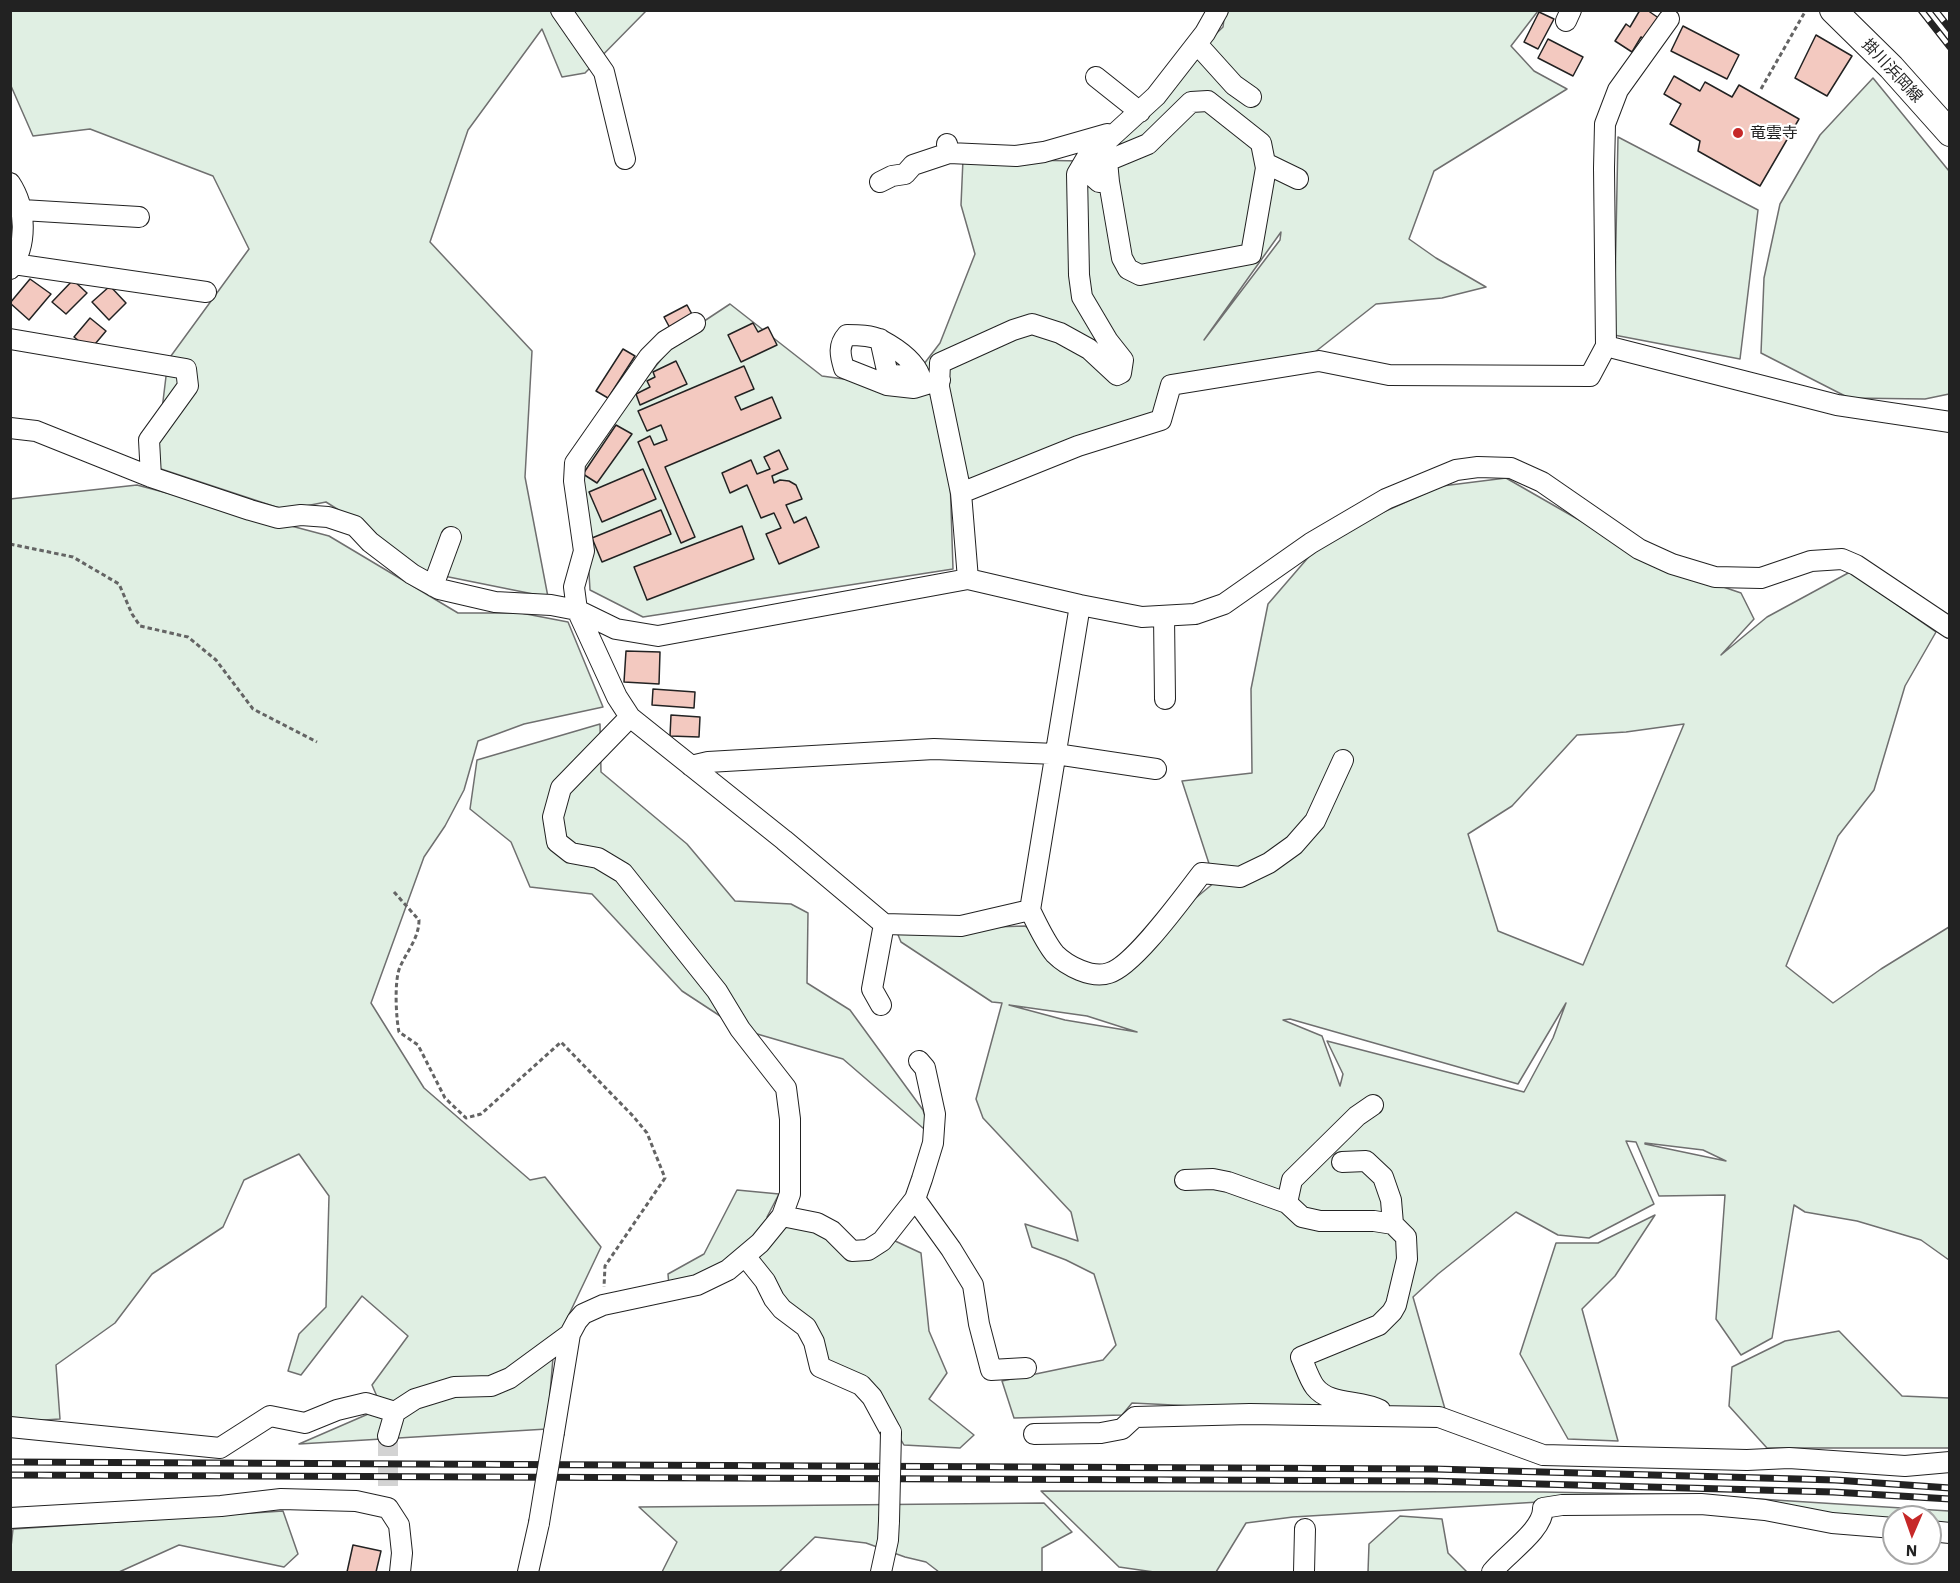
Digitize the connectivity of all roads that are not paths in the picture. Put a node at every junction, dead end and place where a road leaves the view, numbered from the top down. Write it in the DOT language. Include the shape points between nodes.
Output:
graph roads {
  1 [pos="561,10"];
  2 [pos="1218,10"];
  3 [pos="1833,10"];
  4 [pos="1669,19"];
  5 [pos="1197,44"];
  6 [pos="1096,77"];
  7 [pos="1251,97"];
  8 [pos="1140,111"];
  9 [pos="1118,131"];
  10 [pos="1950,133"];
  11 [pos="1090,152"];
  12 [pos="626,159"];
  13 [pos="1265,164"];
  14 [pos="1298,179"];
  15 [pos="880,182"];
  16 [pos="1109,182"];
  17 [pos="10,183"];
  18 [pos="22,210"];
  19 [pos="139,217"];
  20 [pos="12,267"];
  21 [pos="206,292"];
  22 [pos="695,323"];
  23 [pos="10,339"];
  24 [pos="880,339"];
  25 [pos="1606,346"];
  26 [pos="888,380"];
  27 [pos="940,380"];
  28 [pos="1950,422"];
  29 [pos="10,428"];
  30 [pos="151,477"];
  31 [pos="961,493"];
  32 [pos="451,537"];
  33 [pos="968,579"];
  34 [pos="433,586"];
  35 [pos="1080,605"];
  36 [pos="577,610"];
  37 [pos="1164,616"];
  38 [pos="1950,628"];
  39 [pos="1165,699"];
  40 [pos="630,717"];
  41 [pos="1056,754"];
  42 [pos="1342,760"];
  43 [pos="691,766"];
  44 [pos="1156,769"];
  45 [pos="1030,910"];
  46 [pos="884,924"];
  47 [pos="880,1005"];
  48 [pos="919,1060"];
  49 [pos="1373,1105"];
  50 [pos="1342,1161"];
  51 [pos="1185,1180"];
  52 [pos="915,1199"];
  53 [pos="1287,1203"];
  54 [pos="782,1216"];
  55 [pos="1393,1224"];
  56 [pos="745,1256"];
  57 [pos="570,1334"];
  58 [pos="1026,1368"];
  59 [pos="395,1412"];
  60 [pos="1393,1417"];
  61 [pos="10,1427"];
  62 [pos="1034,1434"];
  63 [pos="388,1436"];
  64 [pos="1950,1462"];
  65 [pos="10,1518"];
  66 [pos="1882,1527"];
  67 [pos="1305,1529"];
  68 [pos="400,1572"];
  69 [pos="528,1572"];
  70 [pos="881,1572"];
  71 [pos="1304,1572"];
  72 [pos="1492,1572"];
  1 -- 12 [label="street" via="604,72"];
  2 -- 5 [label="street"];
  3 -- 10 [label="main road, 掛川浜岡線"];
  4 -- 25 [label="street" via="1618,90 1605,124"];
  5 -- 7 [label="street" via="1234,85"];
  5 -- 8 [label="street"];
  6 -- 8 [label="street"];
  8 -- 9 [label="street"];
  9 -- 11 [label="street"];
  9 -- 15 [label="street" via="1025,155 948,148 912,165 905,174"];
  11 -- 16 [label="street" via="1090,174 1099,182"];
  11 -- 27 [label="street" via="1077,174 1082,297 1123,360 1121,373 1117,375 1089,349 1060,333 1032,324 940,363"];
  13 -- 14 [label="street"];
  13 -- 16 [label="street" via="1261,143 1208,101 1191,102 1148,144 1107,161"];
  13 -- 16 [label="street" via="1251,254 1140,275 1128,269 1122,258"];
  17 -- 18 [label="street"];
  18 -- 19 [label="street"];
  18 -- 20 [label="street" via="21,239"];
  20 -- 21 [label="street"];
  22 -- 36 [label="street" via="665,341 649,357 575,463 574,481 585,551 574,587"];
  23 -- 30 [label="street" via="186,369 188,386 148,440"];
  24 -- 26 [label="street"];
  24 -- 26 [label="street" via="916,365 920,375"];
  24 -- 26 [label="street" via="847,335 841,342 840,355 844,368"];
  25 -- 28 [label="street" via="1837,405"];
  25 -- 31 [label="street" via="1590,376 1389,375 1319,361 1171,385 1161,420 1078,446"];
  26 -- 27 [label="street" via="914,388"];
  27 -- 31 [label="street"];
  29 -- 30 [label="street" via="36,431"];
  30 -- 34 [label="street" via="278,518 328,517 355,526 370,542"];
  31 -- 33 [label="street"];
  32 -- 34 [label="street"];
  33 -- 35 [label="street"];
  33 -- 36 [label="street" via="657,636 616,629"];
  34 -- 36 [label="street" via="495,602"];
  35 -- 37 [label="street" via="1142,617"];
  35 -- 41 [label="street"];
  36 -- 40 [label="street"];
  37 -- 38 [label="street" via="1195,614 1224,604 1311,543 1386,499 1456,470 1478,467 1511,468 1542,482 1639,549 1715,578 1761,578 1811,561 1842,559"];
  37 -- 39 [label="street"];
  40 -- 43 [label="street"];
  40 -- 54 [label="street" via="561,788 553,817 558,842 571,853 598,858 623,873 717,991 740,1029 786,1088 790,1194"];
  41 -- 43 [label="street" via="934,749"];
  41 -- 44 [label="street"];
  41 -- 45 [label="street"];
  42 -- 45 [label="street" via="1315,821 1294,845 1240,878 1202,873 1138,952 1125,966 1109,974 1078,969 1056,954"];
  43 -- 46 [label="street"];
  45 -- 46 [label="street" via="962,926"];
  46 -- 47 [label="street" via="872,989"];
  48 -- 52 [label="street" via="925,1068 935,1114 933,1143"];
  49 -- 53 [label="street" via="1292,1180"];
  50 -- 55 [label="street" via="1366,1161 1383,1177"];
  51 -- 53 [label="street" via="1228,1182"];
  52 -- 54 [label="street" via="882,1241 868,1250 852,1251 832,1231"];
  52 -- 58 [label="street" via="973,1285 991,1370"];
  53 -- 55 [label="street" via="1302,1216 1320,1221"];
  54 -- 56 [label="street"];
  55 -- 60 [label="street" via="1406,1237 1407,1260 1392,1312 1379,1325 1301,1357 1314,1386 1325,1396 1372,1405"];
  56 -- 57 [label="street" via="728,1270 697,1285 603,1305 583,1314"];
  56 -- 70 [label="street, bridge" via="774,1299 806,1327 820,1367 861,1385 891,1432 888,1540"];
  57 -- 59 [label="street" via="510,1378 491,1386 454,1387 416,1399"];
  57 -- 69 [label="street, bridge"];
  59 -- 61 [label="street" via="366,1403 305,1423 270,1416 220,1448"];
  59 -- 63 [label="street"];
  60 -- 62 [label="street" via="1135,1417 1122,1429 1101,1433"];
  60 -- 64 [label="street" via="1439,1417 1543,1455 1789,1458 1905,1466"];
  65 -- 68 [label="street" via="281,1499 388,1500 399,1525"];
  66 -- 72 [label="street" via="1701,1504 1562,1505 1543,1508 1538,1525"];
  67 -- 71 [label="street"];
}
